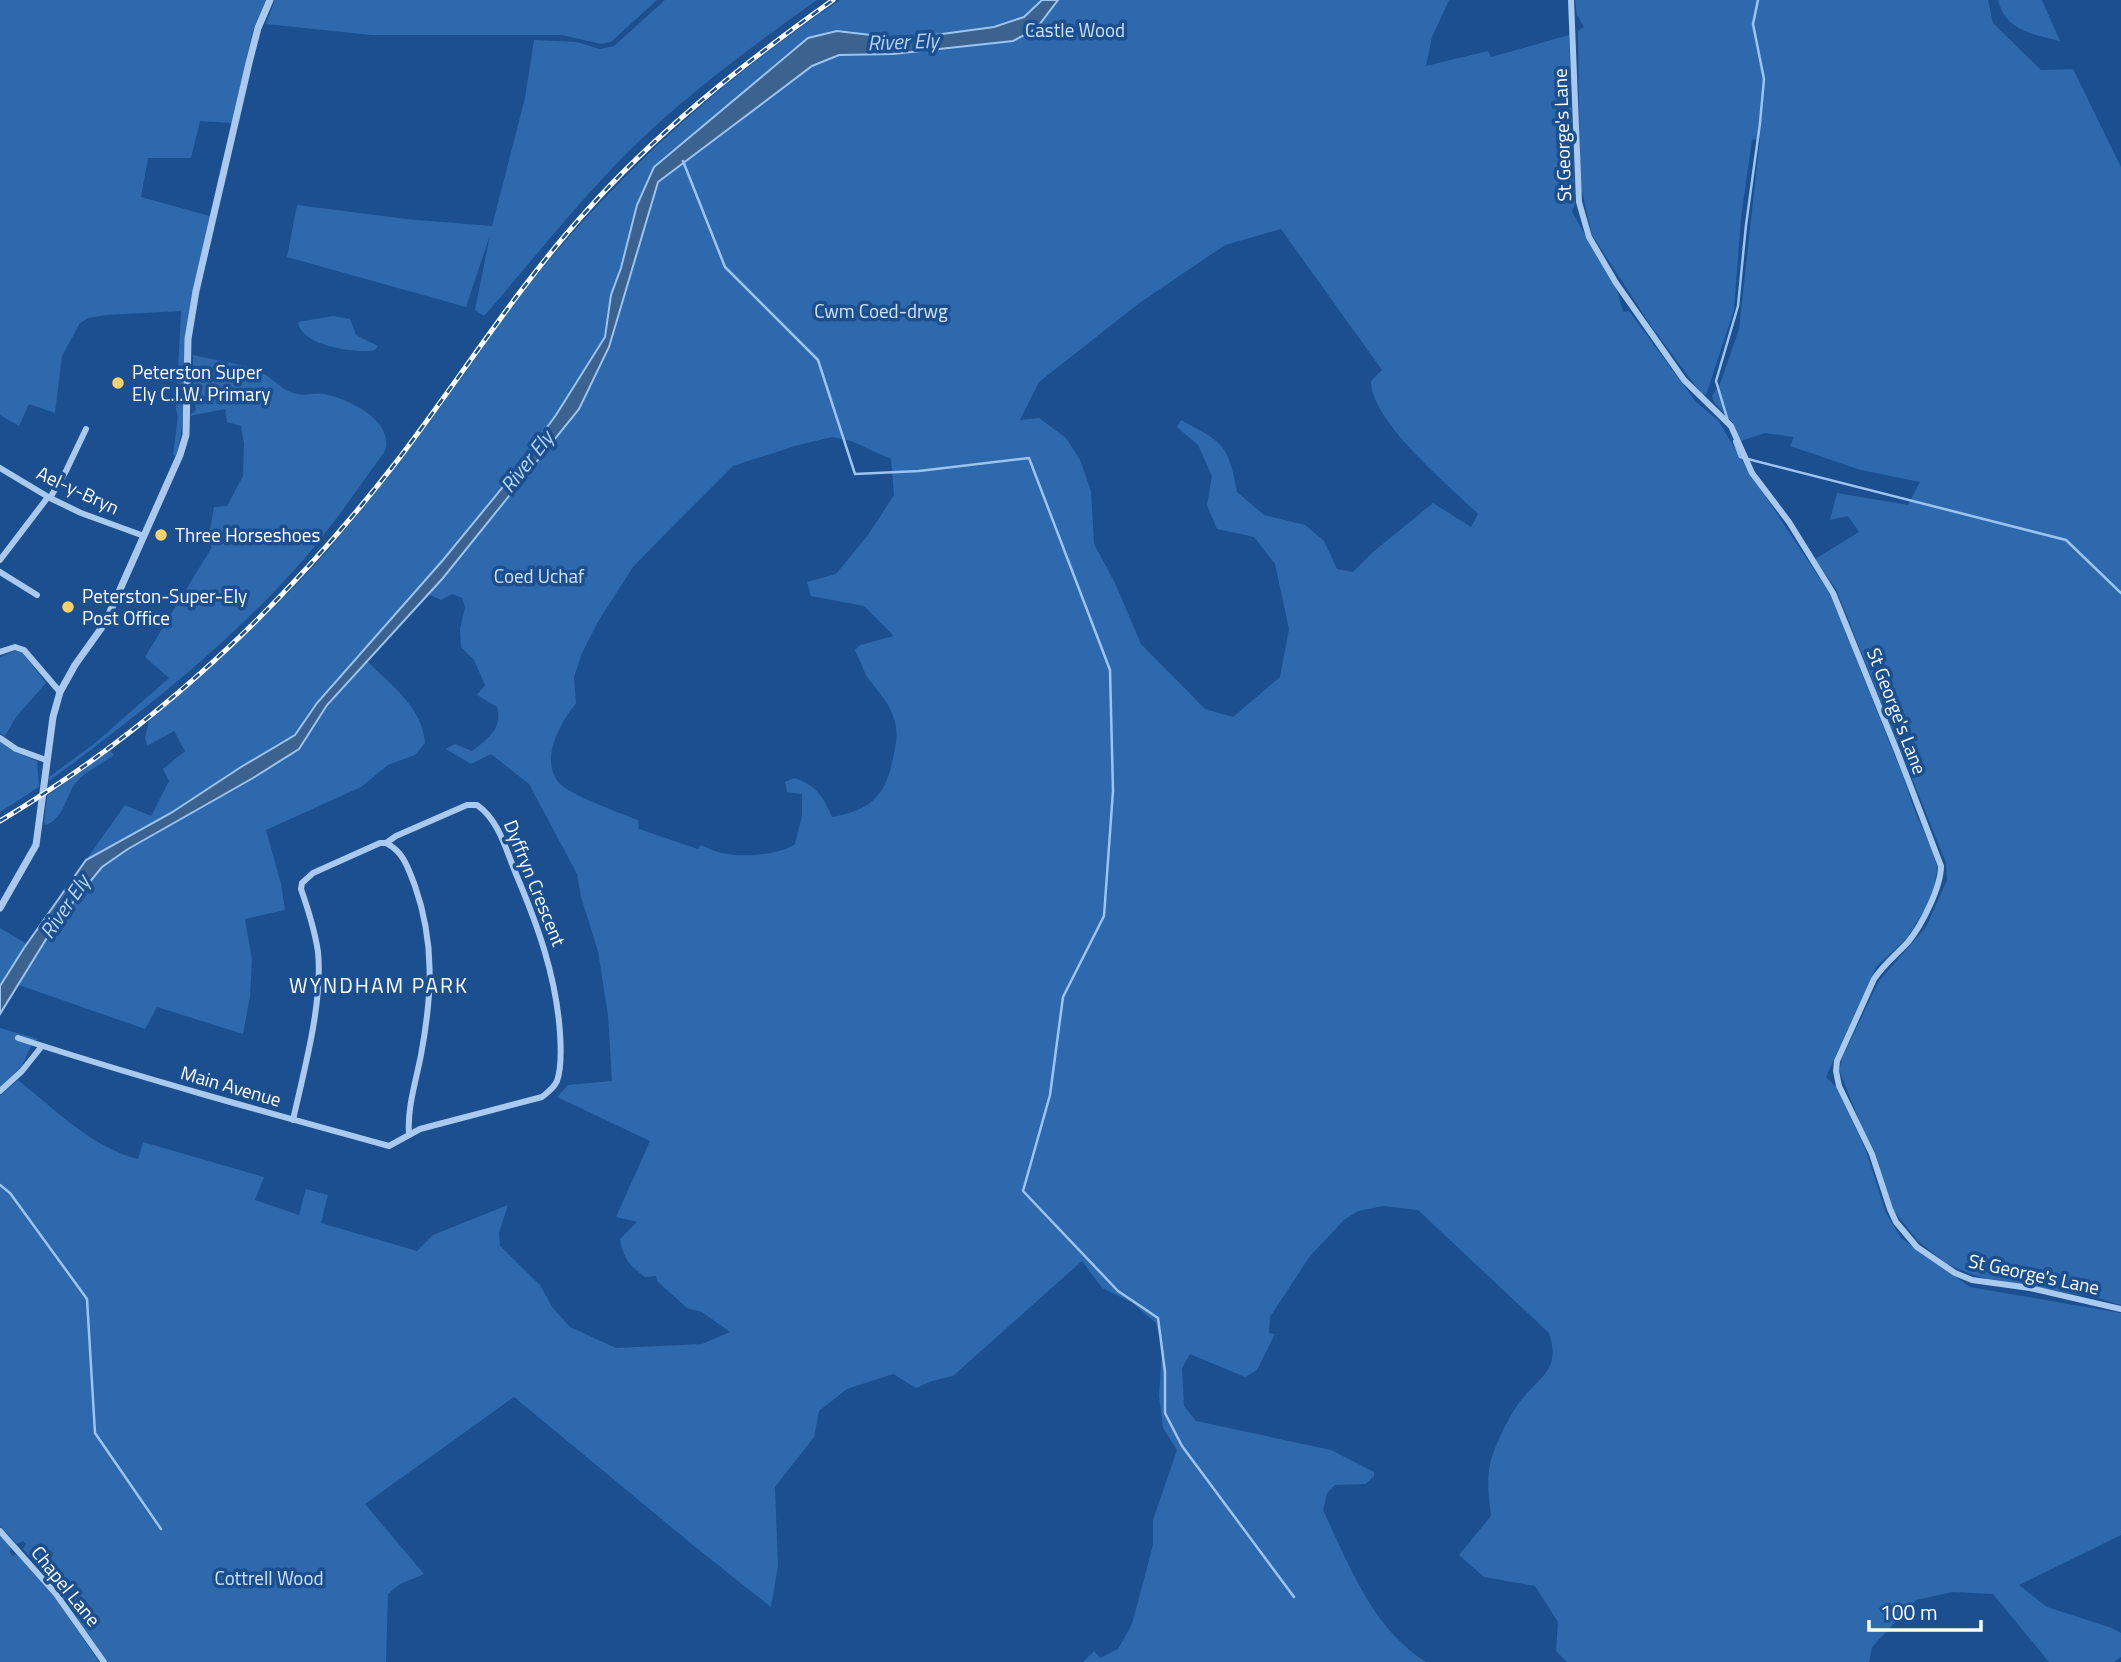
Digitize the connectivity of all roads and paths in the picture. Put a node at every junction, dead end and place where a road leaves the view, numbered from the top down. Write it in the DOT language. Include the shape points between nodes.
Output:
graph roads {
  1 [pos="270,0"];
  2 [pos="1571,0"];
  3 [pos="86,429"];
  4 [pos="0,468"];
  5 [pos="49,497"];
  6 [pos="144,536"];
  7 [pos="0,559"];
  8 [pos="0,572"];
  9 [pos="37,595"];
  10 [pos="0,652"];
  11 [pos="60,692"];
  12 [pos="0,738"];
  13 [pos="46,760"];
  14 [pos="386,843"];
  15 [pos="0,908"];
  16 [pos="18,1038"];
  17 [pos="42,1046"];
  18 [pos="0,1091"];
  19 [pos="293,1120"];
  20 [pos="409,1134"];
  21 [pos="2121,1309"];
  22 [pos="0,1531"];
  23 [pos="104,1662"];
  1 -- 6 [label="street" via="249,64 196,291 188,339 186,435"];
  2 -- 21 [label="street, St George's Lane" via="1579,202 1589,237 1684,380 1731,426 1752,473 1833,593 1941,866 1938,886 1922,920 1874,979 1837,1061 1839,1086 1872,1154 1890,1209 1909,1240 1955,1273"];
  3 -- 5 [label="street"];
  4 -- 5 [label="street, Ael-y-Bryn"];
  5 -- 6 [label="street, Ael-y-Bryn"];
  5 -- 7 [label="street"];
  6 -- 11 [label="street" via="105,623"];
  8 -- 9 [label="street"];
  10 -- 11 [label="street" via="15,647 24,650"];
  11 -- 13 [label="street"];
  12 -- 13 [label="street"];
  13 -- 15 [label="street" via="36,845"];
  14 -- 19 [label="street" via="313,873 302,883 318,965 313,1030"];
  14 -- 20 [label="street" via="407,865 430,950 426,1016"];
  14 -- 20 [label="street, Dyffryn Crescent" via="467,805 478,805 491,816 545,946 558,999 558,1077 542,1097"];
  16 -- 17 [label="street, Main Avenue"];
  17 -- 18 [label="street"];
  17 -- 19 [label="street, Main Avenue"];
  19 -- 20 [label="street, Main Avenue" via="389,1146"];
  22 -- 23 [label="street, Chapel Lane" via="56,1594"];
}
